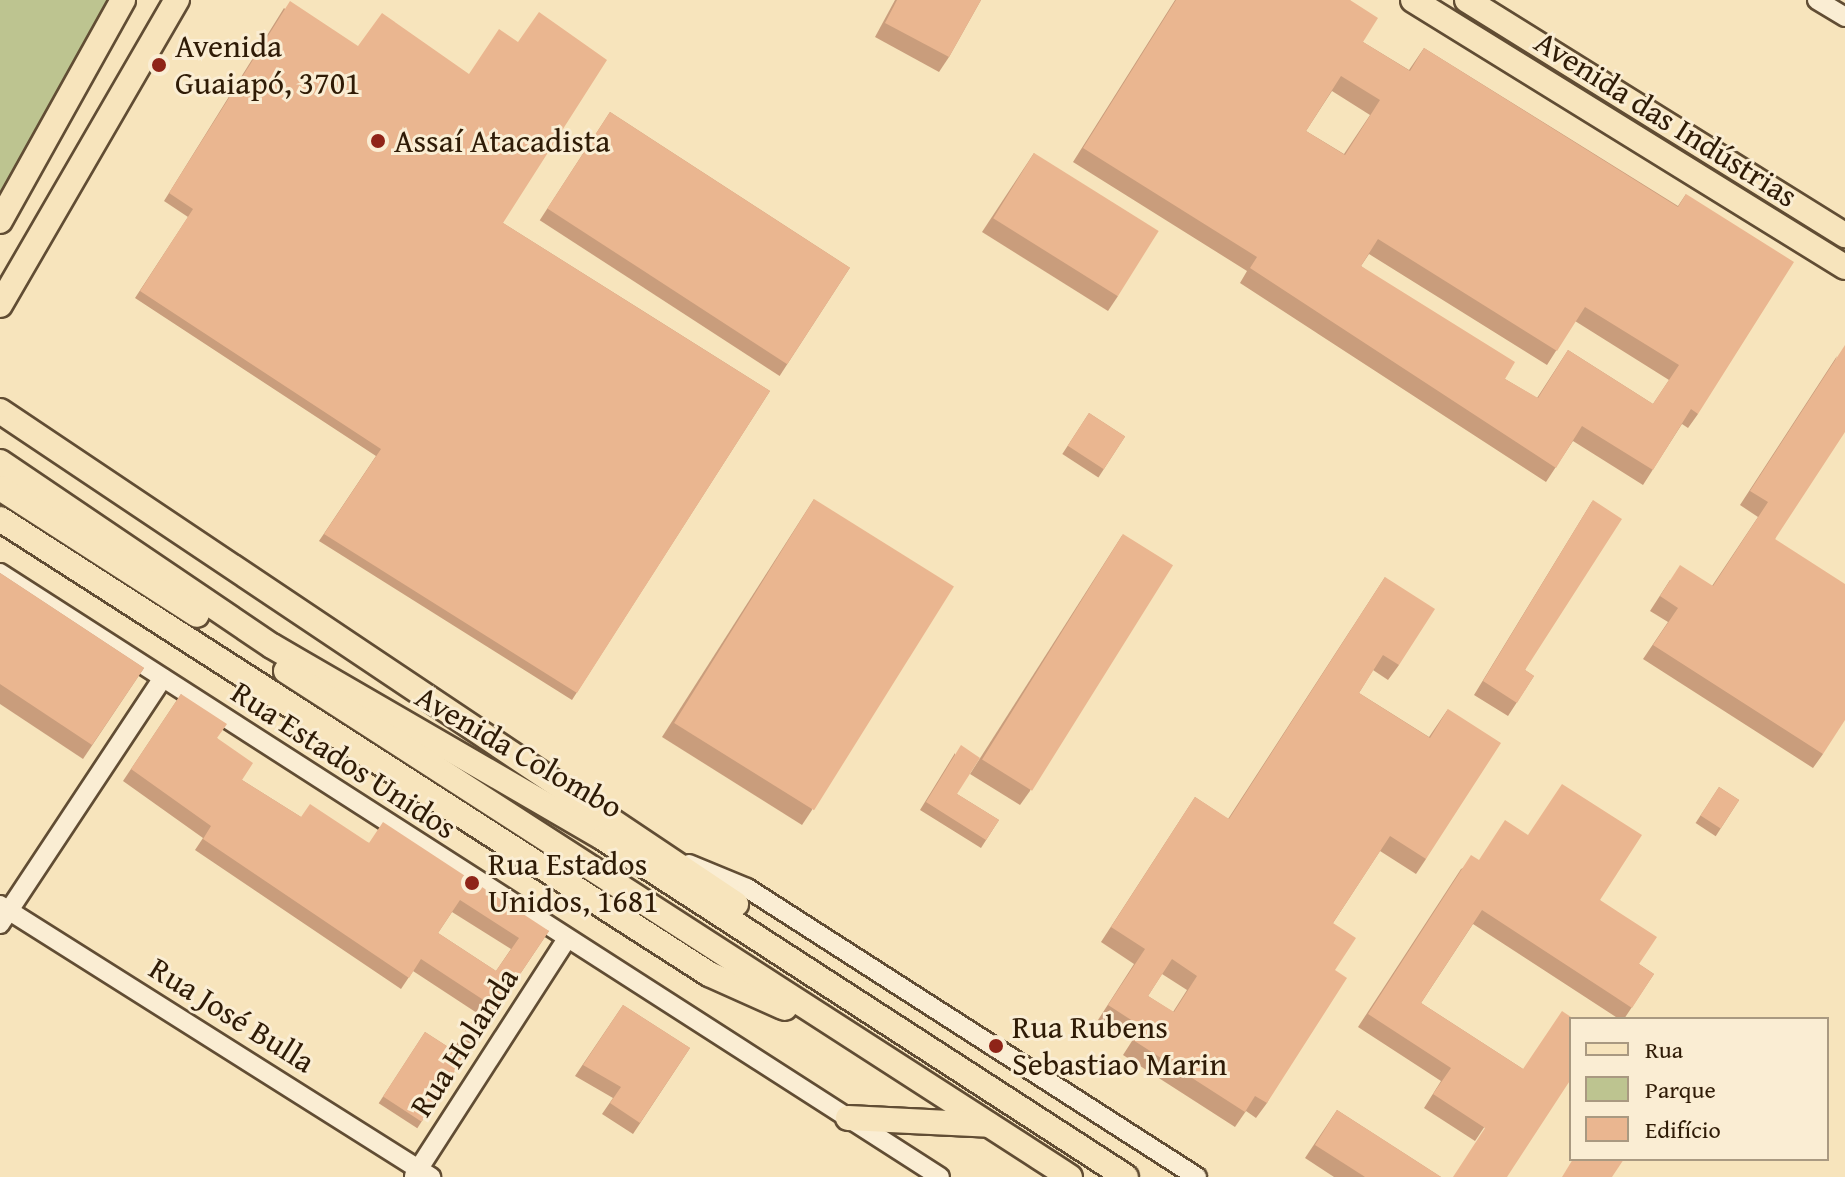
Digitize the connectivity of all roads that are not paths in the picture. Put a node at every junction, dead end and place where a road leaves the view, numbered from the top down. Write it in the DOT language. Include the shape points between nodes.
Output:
graph roads {
  1 [pos="123,0"];
  2 [pos="1467,0"];
  3 [pos="1817,0"];
  4 [pos="172,2"];
  5 [pos="1421,2"];
  6 [pos="1845,17"];
  7 [pos="0,221"];
  8 [pos="1845,235"];
  9 [pos="1845,267"];
  10 [pos="0,305"];
  11 [pos="0,411"];
  12 [pos="0,462"];
  13 [pos="0,488"];
  14 [pos="0,519"];
  15 [pos="0,573"];
  16 [pos="163,678"];
  17 [pos="667,854"];
  18 [pos="3,913"];
  19 [pos="566,940"];
  20 [pos="882,1013"];
  21 [pos="859,1042"];
  22 [pos="848,1118"];
  23 [pos="991,1125"];
  24 [pos="421,1174"];
  25 [pos="940,1177"];
  26 [pos="1070,1177"];
  27 [pos="1126,1177"];
  28 [pos="1197,1177"];
  1 -- 7 [label="main road"];
  2 -- 8 [label="main road, Avenida das Indústrias"];
  3 -- 6 [label="street"];
  4 -- 10 [label="main road"];
  5 -- 9 [label="main road, Avenida das Indústrias"];
  11 -- 17 [label="main road"];
  12 -- 20 [label="main road, Avenida Colombo" via="272,646 603,838"];
  13 -- 21 [label="main road, Avenida Colombo"];
  14 -- 21 [label="main road" via="709,974"];
  15 -- 16 [label="street, Rua Estados Unidos"];
  16 -- 18 [label="street"];
  16 -- 19 [label="street, Rua Estados Unidos"];
  17 -- 20 [label="main road"];
  17 -- 28 [label="street" via="747,888"];
  18 -- 24 [label="street, Rua José Bulla"];
  19 -- 22 [label="street, Rua Estados Unidos"];
  19 -- 24 [label="street, Rua Holanda"];
  20 -- 27 [label="main road, Avenida Colombo"];
  21 -- 23 [label="main road, Avenida Colombo"];
  22 -- 23 [label="main road"];
  22 -- 25 [label="street, Rua Estados Unidos"];
  23 -- 26 [label="main road, Avenida Colombo"];
}
